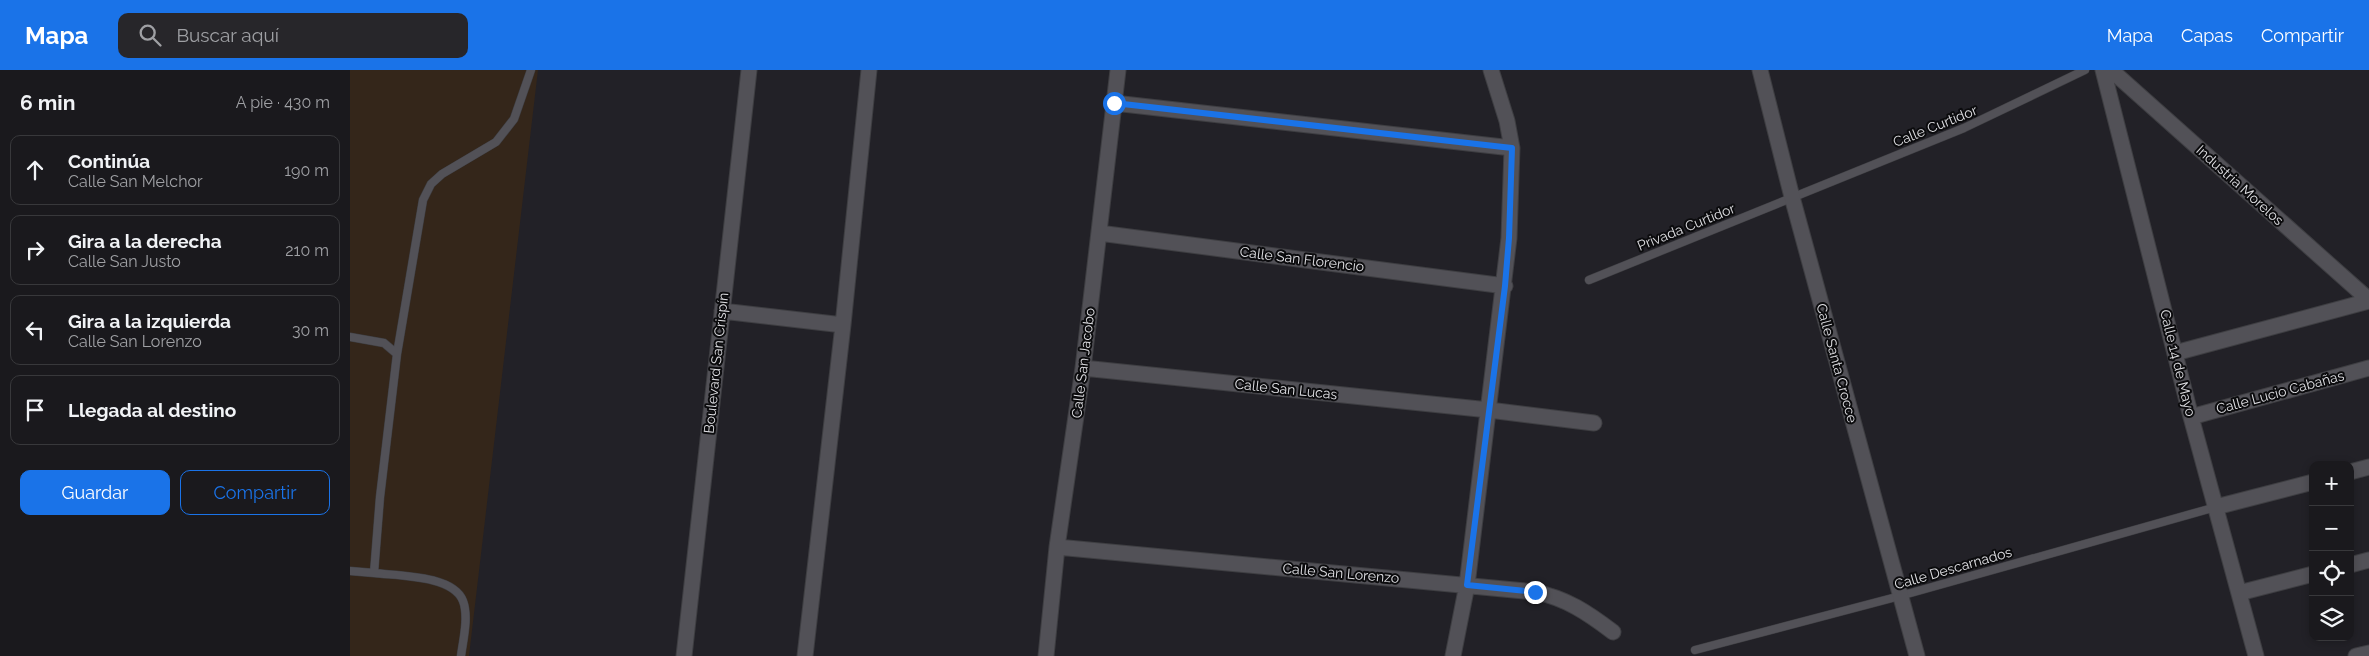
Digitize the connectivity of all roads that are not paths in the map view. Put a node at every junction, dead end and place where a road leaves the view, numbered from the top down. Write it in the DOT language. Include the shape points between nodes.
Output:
graph roads {
  1 [pos="531,70"];
  2 [pos="749,70"];
  3 [pos="869,70"];
  4 [pos="1118,70"];
  5 [pos="1491,70"];
  6 [pos="1760,70"];
  7 [pos="2085,70"];
  8 [pos="2103,70"];
  9 [pos="2111,70"];
  10 [pos="1114,103"];
  11 [pos="1512,148"];
  12 [pos="1792,197"];
  13 [pos="1099,233"];
  14 [pos="1589,280"];
  15 [pos="1505,286"];
  16 [pos="2369,300"];
  17 [pos="722,311"];
  18 [pos="844,325"];
  19 [pos="350,337"];
  20 [pos="2175,353"];
  21 [pos="397,354"];
  22 [pos="1083,368"];
  23 [pos="2369,368"];
  24 [pos="1489,410"];
  25 [pos="2191,416"];
  26 [pos="1594,423"];
  27 [pos="2369,467"];
  28 [pos="2354,471"];
  29 [pos="2309,483"];
  30 [pos="2216,507"];
  31 [pos="1058,547"];
  32 [pos="2369,560"];
  33 [pos="2354,564"];
  34 [pos="350,571"];
  35 [pos="374,573"];
  36 [pos="2309,575"];
  37 [pos="1467,585"];
  38 [pos="2239,593"];
  39 [pos="1900,596"];
  40 [pos="1613,632"];
  41 [pos="1695,650"];
  42 [pos="2369,653"];
  43 [pos="461,656"];
  44 [pos="684,656"];
  45 [pos="805,656"];
  46 [pos="1046,656"];
  47 [pos="1453,656"];
  48 [pos="1917,656"];
  49 [pos="2256,656"];
  50 [pos="2356,656"];
  1 -- 21 [label="lane" via="514,119 496,142 442,174 431,184 423,200"];
  2 -- 17 [label="street, Boulevard San Crispín"];
  3 -- 18 [label="street"];
  4 -- 10 [label="street, Calle San Jacobo"];
  5 -- 11 [label="street"];
  6 -- 12 [label="street, Calle Santa Crocce"];
  7 -- 12 [label="lane, Calle Curtidor" via="1964,128"];
  8 -- 20 [label="street, Calle 14 de Mayo"];
  9 -- 16 [label="street, Industria Morelos"];
  10 -- 11 [label="street"];
  10 -- 13 [label="street, Calle San Jacobo"];
  11 -- 15 [label="street"];
  12 -- 14 [label="lane, Privada Curtidor"];
  12 -- 39 [label="street, Calle Santa Crocce"];
  13 -- 15 [label="street, Calle San Florencio"];
  13 -- 22 [label="street, Calle San Jacobo"];
  15 -- 24 [label="street"];
  16 -- 20 [label="street"];
  17 -- 18 [label="street"];
  17 -- 44 [label="street, Boulevard San Crispín"];
  18 -- 45 [label="street"];
  19 -- 21 [label="lane" via="384,343"];
  20 -- 25 [label="street, Calle 14 de Mayo"];
  21 -- 35 [label="lane"];
  22 -- 24 [label="street, Calle San Lucas"];
  22 -- 31 [label="street, Calle San Jacobo"];
  23 -- 25 [label="street, Calle Lucio Cabañas"];
  24 -- 26 [label="street, Calle San Lucas"];
  24 -- 37 [label="street"];
  25 -- 30 [label="street, Calle 14 de Mayo"];
  27 -- 28 [label="street"];
  29 -- 30 [label="street"];
  30 -- 38 [label="street, Calle 14 de Mayo"];
  30 -- 39 [label="lane, Calle Descarnados"];
  31 -- 37 [label="street, Calle San Lorenzo"];
  31 -- 46 [label="street, Calle San Jacobo"];
  32 -- 33 [label="street"];
  34 -- 35 [label="lane"];
  35 -- 43 [label="lane" via="441,582 458,593 464,602"];
  36 -- 38 [label="street"];
  37 -- 40 [label="street, Calle San Lorenzo" via="1551,595 1576,605"];
  37 -- 47 [label="street"];
  38 -- 49 [label="street, Calle 14 de Mayo"];
  39 -- 41 [label="lane, Calle Descarnados"];
  39 -- 48 [label="street, Calle Santa Crocce"];
  42 -- 50 [label="street"];
}
